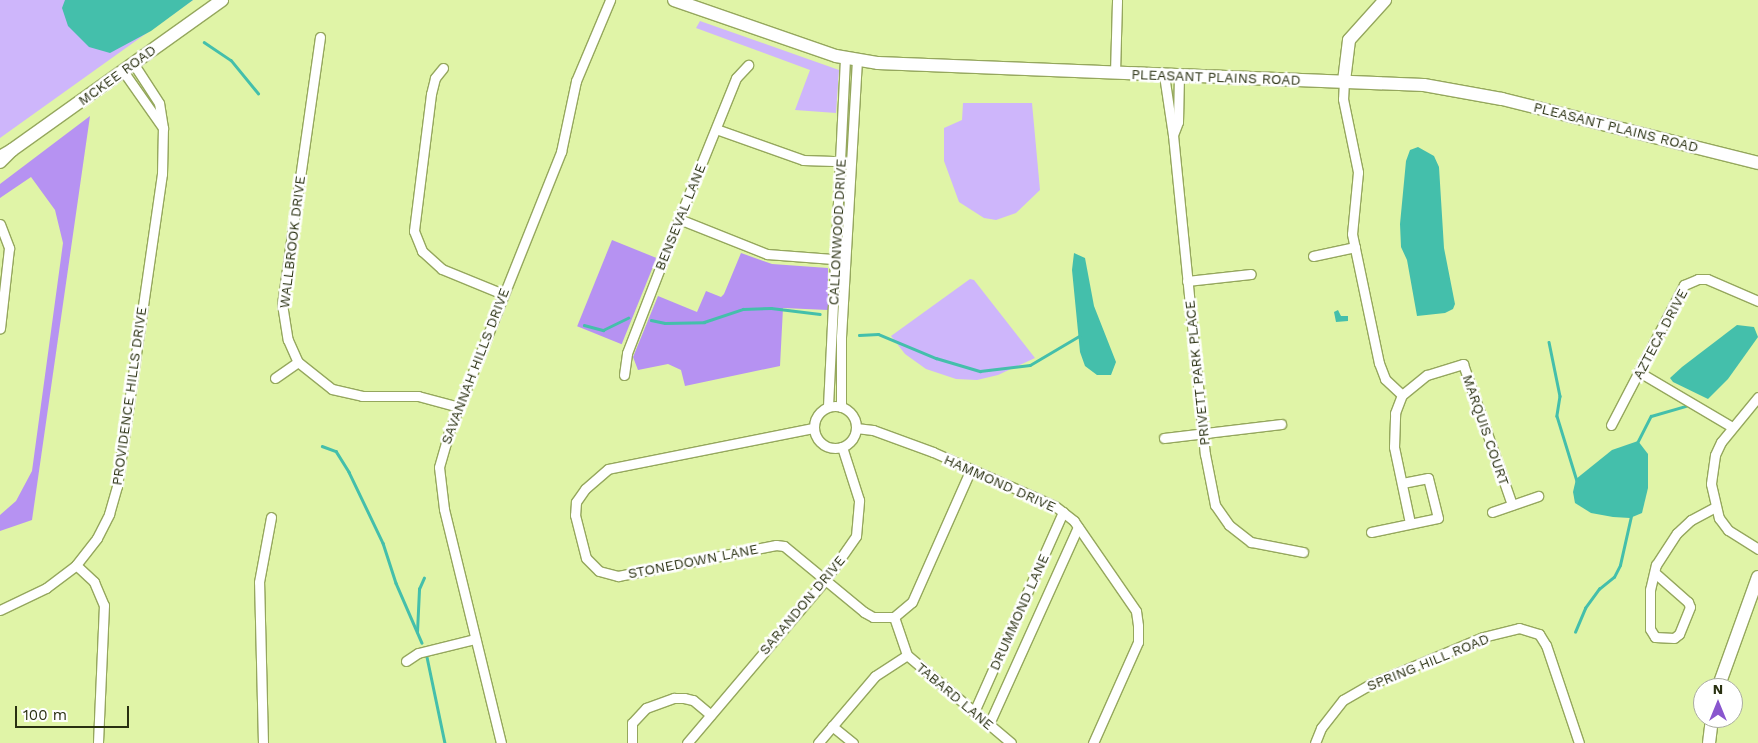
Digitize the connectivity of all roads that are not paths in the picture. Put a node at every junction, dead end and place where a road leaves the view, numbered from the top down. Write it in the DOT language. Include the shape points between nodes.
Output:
graph roads {
  1 [pos="222,0"];
  2 [pos="610,0"];
  3 [pos="674,0"];
  4 [pos="1117,0"];
  5 [pos="1385,0"];
  6 [pos="320,36"];
  7 [pos="851,59"];
  8 [pos="748,65"];
  9 [pos="128,67"];
  10 [pos="443,68"];
  11 [pos="1115,73"];
  12 [pos="1164,75"];
  13 [pos="1179,76"];
  14 [pos="1344,81"];
  15 [pos="716,129"];
  16 [pos="1173,135"];
  17 [pos="12,150"];
  18 [pos="0,157"];
  19 [pos="0,162"];
  20 [pos="841,162"];
  21 [pos="1758,163"];
  22 [pos="679,219"];
  23 [pos="0,224"];
  24 [pos="1355,247"];
  25 [pos="1313,256"];
  26 [pos="834,259"];
  27 [pos="1251,274"];
  28 [pos="1187,281"];
  29 [pos="503,294"];
  30 [pos="1758,301"];
  31 [pos="0,328"];
  32 [pos="298,362"];
  33 [pos="1639,372"];
  34 [pos="624,375"];
  35 [pos="275,378"];
  36 [pos="1402,396"];
  37 [pos="1758,397"];
  38 [pos="828,406"];
  39 [pos="459,407"];
  40 [pos="840,407"];
  41 [pos="1755,408"];
  42 [pos="1281,424"];
  43 [pos="1611,425"];
  44 [pos="1732,427"];
  45 [pos="813,428"];
  46 [pos="856,428"];
  47 [pos="1202,432"];
  48 [pos="1164,438"];
  49 [pos="842,447"];
  50 [pos="971,469"];
  51 [pos="1402,483"];
  52 [pos="1538,496"];
  53 [pos="1512,505"];
  54 [pos="1715,507"];
  55 [pos="1063,512"];
  56 [pos="1492,512"];
  57 [pos="271,517"];
  58 [pos="1410,523"];
  59 [pos="1078,527"];
  60 [pos="1371,532"];
  61 [pos="1758,549"];
  62 [pos="1303,552"];
  63 [pos="76,565"];
  64 [pos="1654,573"];
  65 [pos="1758,577"];
  66 [pos="826,579"];
  67 [pos="0,610"];
  68 [pos="894,617"];
  69 [pos="475,639"];
  70 [pos="907,655"];
  71 [pos="406,661"];
  72 [pos="1722,678"];
  73 [pos="974,712"];
  74 [pos="711,715"];
  75 [pos="989,724"];
  76 [pos="832,726"];
  77 [pos="1711,728"];
  78 [pos="98,743"];
  79 [pos="263,743"];
  80 [pos="501,743"];
  81 [pos="632,743"];
  82 [pos="687,743"];
  83 [pos="818,743"];
  84 [pos="853,743"];
  85 [pos="1011,743"];
  86 [pos="1093,743"];
  87 [pos="1315,743"];
  88 [pos="1579,743"];
  89 [pos="1709,743"];
  1 -- 9 [label="street, MCKEE ROAD"];
  2 -- 29 [label="street, SAVANNAH HILLS DRIVE" via="576,81 561,152"];
  3 -- 7 [label="street, PLEASANT PLAINS ROAD"];
  4 -- 11 [label="street"];
  5 -- 14 [label="street" via="1349,40"];
  6 -- 32 [label="street, WALLBROOK DRIVE" via="282,304 284,328"];
  7 -- 11 [label="street, PLEASANT PLAINS ROAD"];
  7 -- 20 [label="street, CALLONWOOD DRIVE"];
  7 -- 40 [label="street, CALLONWOOD DRIVE"];
  8 -- 15 [label="street, BENSEVAL LANE" via="736,78"];
  9 -- 17 [label="street, MCKEE ROAD"];
  9 -- 63 [label="street, PROVIDENCE HILLS DRIVE" via="163,128 162,174 117,486 106,520"];
  10 -- 29 [label="street" via="435,78 431,94 414,231 422,251 436,265"];
  11 -- 12 [label="street, PLEASANT PLAINS ROAD"];
  12 -- 13 [label="street, PLEASANT PLAINS ROAD"];
  12 -- 16 [label="street, PRIVETT PARK PLACE"];
  13 -- 14 [label="street, PLEASANT PLAINS ROAD"];
  13 -- 16 [label="street, PRIVETT PARK PLACE" via="1178,122"];
  14 -- 21 [label="street, PLEASANT PLAINS ROAD" via="1424,85 1502,99"];
  14 -- 24 [label="street" via="1343,99 1358,172 1352,234"];
  15 -- 20 [label="street" via="803,160"];
  15 -- 22 [label="street, BENSEVAL LANE"];
  16 -- 28 [label="street, PRIVETT PARK PLACE"];
  17 -- 18 [label="street, MCKEE ROAD"];
  17 -- 19 [label="street, MCKEE ROAD"];
  20 -- 26 [label="street, CALLONWOOD DRIVE"];
  22 -- 26 [label="street" via="767,254"];
  22 -- 34 [label="street, BENSEVAL LANE" via="627,353"];
  23 -- 31 [label="street" via="9,248"];
  24 -- 25 [label="street"];
  24 -- 36 [label="street" via="1379,363 1385,379"];
  26 -- 38 [label="street, CALLONWOOD DRIVE"];
  27 -- 28 [label="street"];
  28 -- 47 [label="street, PRIVETT PARK PLACE"];
  29 -- 39 [label="street, SAVANNAH HILLS DRIVE"];
  30 -- 33 [label="street, AZTECA DRIVE" via="1707,279 1690,281 1684,286"];
  32 -- 35 [label="street"];
  32 -- 39 [label="street, WALLBROOK DRIVE" via="318,380 342,393 418,396"];
  33 -- 43 [label="street, AZTECA DRIVE"];
  33 -- 44 [label="street"];
  36 -- 51 [label="street" via="1392,427"];
  36 -- 53 [label="street, MARQUIS COURT" via="1427,375 1463,364"];
  37 -- 41 [label="street"];
  38 -- 40 [label="street"];
  38 -- 45 [label="street" via="817,414"];
  39 -- 69 [label="street, SAVANNAH HILLS DRIVE" via="444,444 438,474"];
  40 -- 46 [label="street" via="853,415"];
  41 -- 44 [label="street"];
  42 -- 47 [label="street"];
  44 -- 54 [label="street" via="1721,442 1711,470"];
  45 -- 49 [label="street" via="823,445"];
  45 -- 66 [label="street, STONEDOWN LANE" via="608,469 585,489 576,502 575,515 586,558 592,566 608,575 776,545 792,550"];
  46 -- 49 [label="street" via="852,439"];
  46 -- 50 [label="street, HAMMOND DRIVE" via="873,430"];
  47 -- 48 [label="street"];
  47 -- 62 [label="street, PRIVETT PARK PLACE" via="1215,505 1229,526 1251,542"];
  49 -- 66 [label="street, SARANDON DRIVE" via="856,485 859,520 856,536"];
  50 -- 55 [label="street, HAMMOND DRIVE"];
  50 -- 68 [label="street" via="912,602"];
  51 -- 58 [label="street"];
  51 -- 58 [label="street" via="1428,478 1438,518"];
  52 -- 53 [label="street"];
  53 -- 56 [label="street"];
  54 -- 61 [label="street" via="1728,530"];
  54 -- 64 [label="street" via="1691,520 1677,533"];
  55 -- 59 [label="street, HAMMOND DRIVE"];
  55 -- 73 [label="street, DRUMMOND LANE"];
  57 -- 79 [label="street" via="259,582"];
  58 -- 60 [label="street"];
  59 -- 75 [label="street, DRUMMOND LANE"];
  59 -- 86 [label="street, HAMMOND DRIVE" via="1136,611 1138,626 1138,642"];
  63 -- 67 [label="street, PROVIDENCE HILLS DRIVE" via="46,588"];
  63 -- 78 [label="street" via="94,582 104,605"];
  64 -- 64 [label="street" via="1648,612 1650,629 1655,637 1674,638 1680,634 1690,607"];
  65 -- 72 [label="street"];
  66 -- 68 [label="street, STONEDOWN LANE" via="864,612 873,617"];
  66 -- 74 [label="street, SARANDON DRIVE"];
  68 -- 70 [label="street, TABARD LANE"];
  69 -- 71 [label="street" via="418,653"];
  69 -- 80 [label="street, SAVANNAH HILLS DRIVE"];
  70 -- 73 [label="street, TABARD LANE"];
  70 -- 76 [label="street" via="875,676"];
  73 -- 75 [label="street, TABARD LANE"];
  74 -- 81 [label="street" via="693,700 674,698 646,708 632,723"];
  74 -- 82 [label="street, SARANDON DRIVE"];
  75 -- 85 [label="street, TABARD LANE"];
  76 -- 83 [label="street"];
  76 -- 84 [label="street"];
  77 -- 89 [label="street"];
  87 -- 88 [label="street, SPRING HILL ROAD" via="1321,728 1343,700 1371,684 1484,637 1519,628 1531,629 1546,645"];
}
